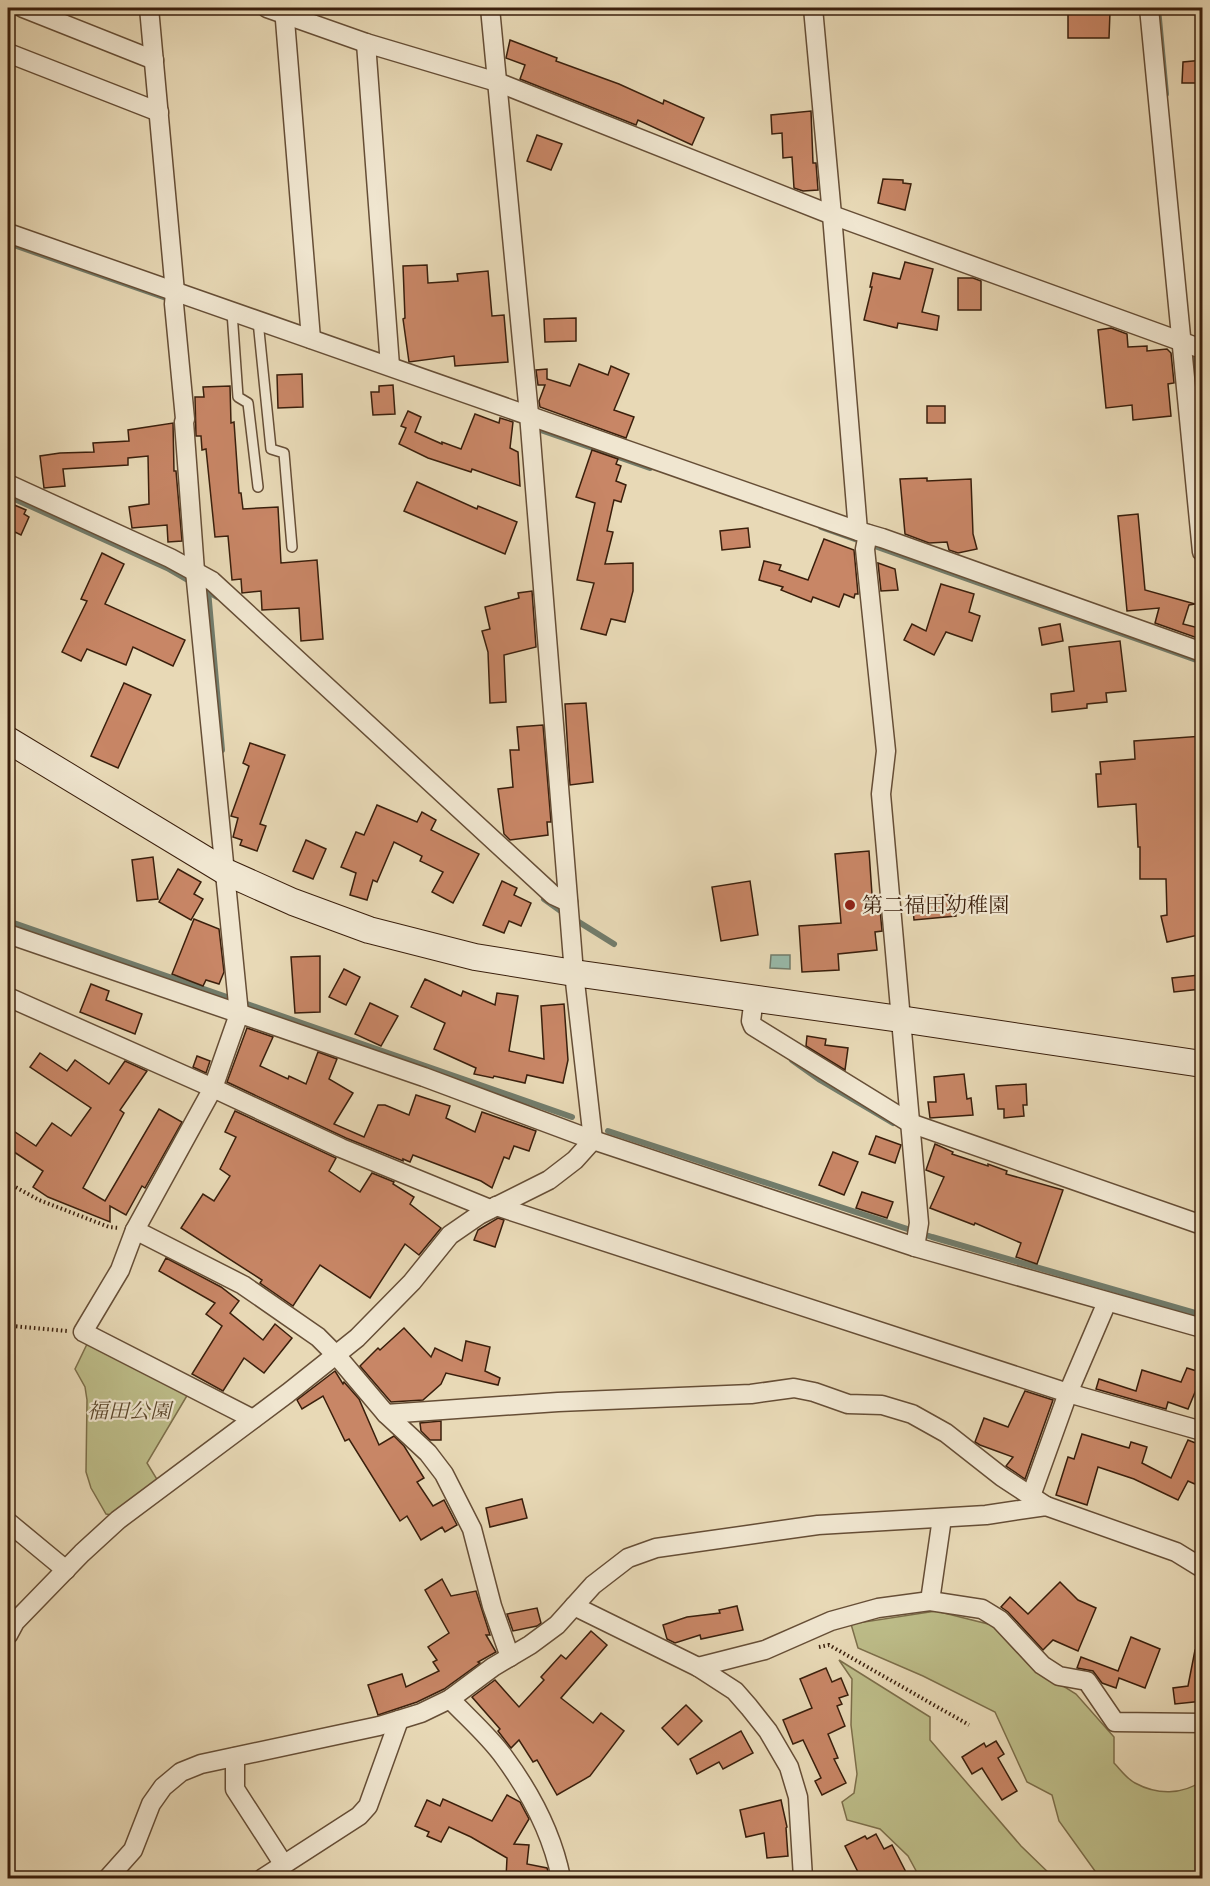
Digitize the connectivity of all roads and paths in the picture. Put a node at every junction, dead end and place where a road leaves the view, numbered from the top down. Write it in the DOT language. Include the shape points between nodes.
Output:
graph roads {
  1 [pos="23,8"];
  2 [pos="149,8"];
  3 [pos="267,8"];
  4 [pos="490,8"];
  5 [pos="813,8"];
  6 [pos="1149,8"];
  7 [pos="284,11"];
  8 [pos="366,43"];
  9 [pos="8,52"];
  10 [pos="154,60"];
  11 [pos="497,82"];
  12 [pos="159,112"];
  13 [pos="832,215"];
  14 [pos="8,233"];
  15 [pos="178,296"];
  16 [pos="233,317"];
  17 [pos="259,327"];
  18 [pos="311,339"];
  19 [pos="1191,345"];
  20 [pos="390,366"];
  21 [pos="529,421"];
  22 [pos="8,484"];
  23 [pos="258,487"];
  24 [pos="864,539"];
  25 [pos="292,547"];
  26 [pos="1203,552"];
  27 [pos="196,578"];
  28 [pos="1203,652"];
  29 [pos="8,740"];
  30 [pos="226,872"];
  31 [pos="569,913"];
  32 [pos="8,934"];
  33 [pos="574,973"];
  34 [pos="8,997"];
  35 [pos="754,998"];
  36 [pos="239,1005"];
  37 [pos="900,1019"];
  38 [pos="1203,1064"];
  39 [pos="213,1088"];
  40 [pos="910,1129"];
  41 [pos="592,1140"];
  42 [pos="8,1184"];
  43 [pos="493,1208"];
  44 [pos="1203,1225"];
  45 [pos="135,1230"];
  46 [pos="917,1239"];
  47 [pos="1107,1302"];
  48 [pos="1203,1328"];
  49 [pos="8,1329"];
  50 [pos="83,1332"];
  51 [pos="337,1356"];
  52 [pos="1068,1393"];
  53 [pos="386,1414"];
  54 [pos="253,1419"];
  55 [pos="1203,1431"];
  56 [pos="1038,1501"];
  57 [pos="942,1518"];
  58 [pos="8,1522"];
  59 [pos="1203,1568"];
  60 [pos="66,1570"];
  61 [pos="930,1601"];
  62 [pos="574,1606"];
  63 [pos="8,1635"];
  64 [pos="829,1646"];
  65 [pos="510,1657"];
  66 [pos="698,1667"];
  67 [pos="450,1699"];
  68 [pos="399,1720"];
  69 [pos="1203,1723"];
  70 [pos="969,1725"];
  71 [pos="235,1756"];
  72 [pos="284,1865"];
  73 [pos="108,1878"];
  74 [pos="263,1878"];
  75 [pos="561,1878"];
  76 [pos="803,1878"];
  1 -- 10 [label="street"];
  2 -- 10 [label="street"];
  3 -- 7 [label="street"];
  4 -- 11 [label="street"];
  5 -- 13 [label="street"];
  6 -- 19 [label="street"];
  7 -- 8 [label="street"];
  7 -- 18 [label="street"];
  8 -- 11 [label="street"];
  8 -- 20 [label="street"];
  9 -- 12 [label="street"];
  10 -- 12 [label="street"];
  11 -- 13 [label="street"];
  11 -- 21 [label="street"];
  12 -- 15 [label="street"];
  13 -- 19 [label="street"];
  13 -- 24 [label="street"];
  14 -- 15 [label="street"];
  15 -- 16 [label="street"];
  15 -- 27 [label="street"];
  16 -- 17 [label="street"];
  16 -- 23 [label="lane" via="238,397 248,403"];
  17 -- 18 [label="street"];
  17 -- 25 [label="lane" via="271,449 284,453"];
  18 -- 20 [label="street"];
  19 -- 26 [label="street"];
  20 -- 21 [label="street"];
  21 -- 24 [label="street"];
  21 -- 31 [label="street"];
  22 -- 27 [label="street" via="170,558"];
  24 -- 28 [label="street" via="882,538"];
  24 -- 37 [label="street" via="886,751 881,794"];
  27 -- 30 [label="street"];
  27 -- 31 [label="street" via="212,581"];
  29 -- 30 [label="street"];
  30 -- 33 [label="street" via="369,930 475,957"];
  30 -- 36 [label="street"];
  31 -- 33 [label="street"];
  32 -- 36 [label="street"];
  33 -- 35 [label="street"];
  33 -- 41 [label="street"];
  34 -- 39 [label="street"];
  35 -- 37 [label="street"];
  35 -- 40 [label="street" via="753,1026"];
  36 -- 39 [label="street"];
  36 -- 41 [label="street"];
  37 -- 38 [label="street"];
  37 -- 40 [label="street"];
  39 -- 43 [label="street" via="341,1148"];
  39 -- 45 [label="street"];
  40 -- 44 [label="street"];
  40 -- 46 [label="street"];
  41 -- 43 [label="street" via="575,1160 549,1180"];
  41 -- 46 [label="street"];
  42 -- 45 [label="path" via="110,1227"];
  43 -- 51 [label="street" via="450,1235 411,1282"];
  43 -- 52 [label="street"];
  45 -- 50 [label="street" via="120,1270"];
  45 -- 51 [label="street" via="243,1285 318,1337"];
  46 -- 47 [label="street"];
  47 -- 48 [label="street"];
  47 -- 52 [label="street"];
  49 -- 50 [label="path" via="12,1326"];
  50 -- 54 [label="street"];
  51 -- 53 [label="street"];
  51 -- 54 [label="street"];
  52 -- 55 [label="street"];
  52 -- 56 [label="street"];
  53 -- 56 [label="street" via="751,1394 794,1388 848,1404 882,1405 912,1414 946,1433"];
  53 -- 65 [label="street" via="428,1453 460,1502 472,1528"];
  54 -- 60 [label="street" via="118,1520"];
  56 -- 57 [label="street" via="986,1515"];
  56 -- 59 [label="street" via="1176,1552"];
  57 -- 61 [label="street"];
  57 -- 62 [label="street" via="818,1525 656,1548 628,1558 593,1585"];
  58 -- 60 [label="street"];
  60 -- 63 [label="street" via="15,1622"];
  61 -- 66 [label="street" via="878,1608 831,1622 765,1650"];
  61 -- 69 [label="street" via="982,1609 1000,1620 1042,1665 1059,1676 1087,1681 1115,1722"];
  62 -- 65 [label="street" via="557,1625"];
  62 -- 66 [label="street"];
  64 -- 70 [label="path"];
  65 -- 67 [label="street"];
  66 -- 76 [label="street" via="735,1691 768,1731 789,1767 798,1797"];
  67 -- 68 [label="street"];
  67 -- 75 [label="street" via="504,1756 545,1823"];
  68 -- 71 [label="street"];
  68 -- 72 [label="street" via="368,1806 359,1816"];
  71 -- 72 [label="street" via="235,1789"];
  71 -- 73 [label="street" via="181,1772 163,1787 151,1804 133,1850"];
  72 -- 74 [label="street"];
}
